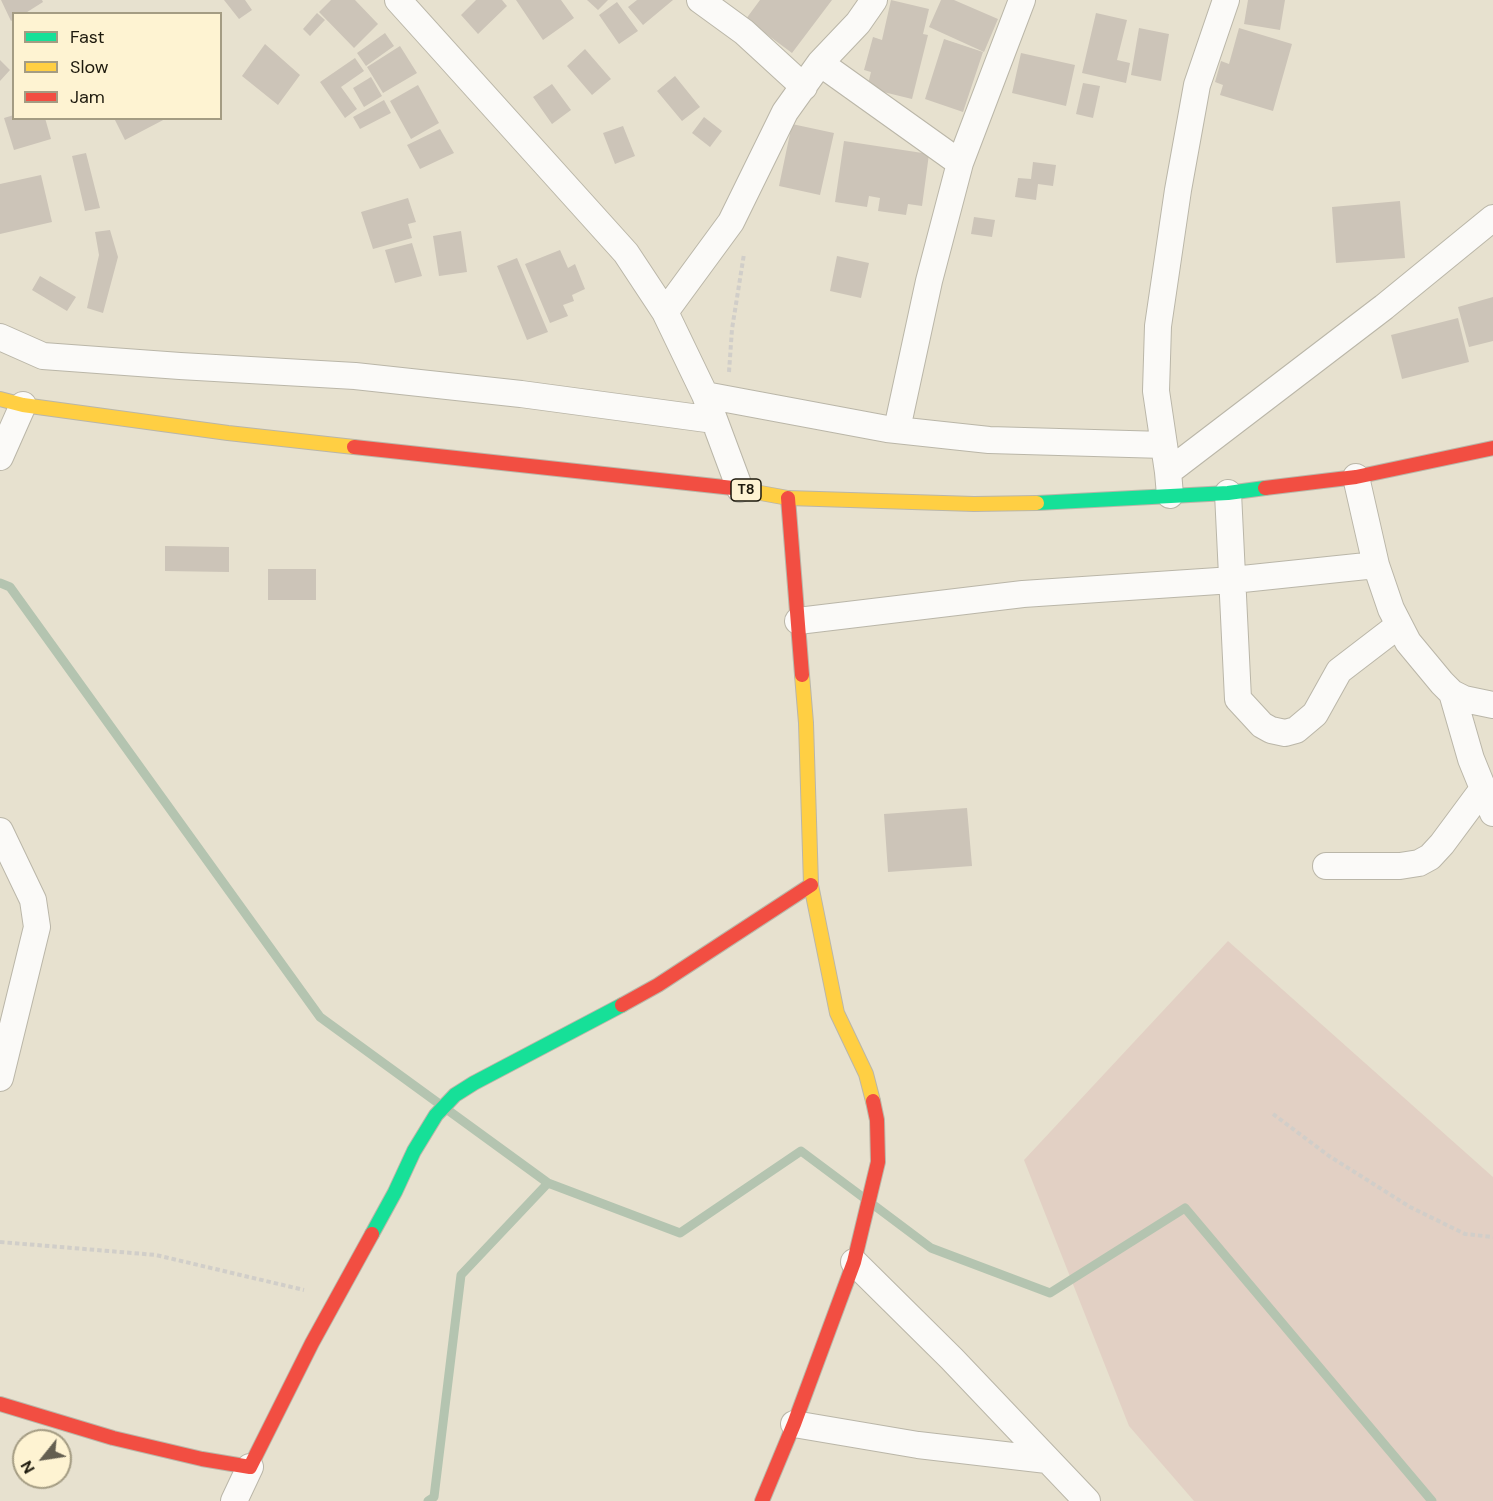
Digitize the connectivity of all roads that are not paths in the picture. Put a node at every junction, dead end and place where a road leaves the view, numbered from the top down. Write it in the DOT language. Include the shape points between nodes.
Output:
graph roads {
  1 [pos="700,0"];
  2 [pos="874,0"];
  3 [pos="1022,0"];
  4 [pos="1226,0"];
  5 [pos="404,2"];
  6 [pos="820,63"];
  7 [pos="804,87"];
  8 [pos="960,163"];
  9 [pos="1493,218"];
  10 [pos="665,312"];
  11 [pos="0,337"];
  12 [pos="11,402"];
  13 [pos="715,405"];
  14 [pos="897,429"];
  15 [pos="1164,445"];
  16 [pos="1493,448"];
  17 [pos="0,457"];
  18 [pos="1356,477"];
  19 [pos="1169,484"];
  20 [pos="740,489"];
  21 [pos="1228,493"];
  22 [pos="788,498"];
  23 [pos="1376,565"];
  24 [pos="1233,580"];
  25 [pos="798,621"];
  26 [pos="1399,625"];
  27 [pos="1452,693"];
  28 [pos="1493,705"];
  29 [pos="1482,790"];
  30 [pos="1493,813"];
  31 [pos="0,831"];
  32 [pos="1326,866"];
  33 [pos="811,885"];
  34 [pos="0,1078"];
  35 [pos="854,1262"];
  36 [pos="0,1404"];
  37 [pos="794,1424"];
  38 [pos="1047,1460"];
  39 [pos="250,1467"];
  40 [pos="234,1501"];
  41 [pos="762,1501"];
  42 [pos="1088,1501"];
  1 -- 7 [label="street" via="744,32"];
  2 -- 6 [label="street"];
  3 -- 8 [label="street"];
  4 -- 15 [label="street" via="1197,85 1158,326 1156,392"];
  5 -- 10 [label="street" via="626,252"];
  6 -- 7 [label="street"];
  6 -- 8 [label="street"];
  7 -- 10 [label="street" via="785,112 731,222"];
  8 -- 14 [label="street"];
  9 -- 19 [label="street"];
  10 -- 13 [label="street"];
  11 -- 13 [label="street" via="43,356 355,376 521,394"];
  12 -- 17 [label="street"];
  12 -- 20 [label="main road, T8" via="347,447"];
  13 -- 14 [label="street"];
  13 -- 20 [label="street"];
  14 -- 15 [label="street" via="989,440"];
  15 -- 19 [label="street"];
  16 -- 18 [label="main road, T8"];
  18 -- 21 [label="main road, T8"];
  18 -- 23 [label="street"];
  19 -- 21 [label="main road, T8"];
  19 -- 22 [label="main road, T8" via="1070,503"];
  20 -- 22 [label="main road, T8"];
  21 -- 24 [label="street"];
  22 -- 25 [label="main road"];
  23 -- 24 [label="street"];
  23 -- 26 [label="street"];
  24 -- 25 [label="street" via="1023,594"];
  24 -- 26 [label="street" via="1238,699 1271,730 1296,730 1315,714 1339,671"];
  25 -- 33 [label="main road" via="807,723"];
  26 -- 27 [label="street" via="1420,658"];
  27 -- 28 [label="street"];
  27 -- 29 [label="street"];
  29 -- 30 [label="street"];
  29 -- 32 [label="street" via="1430,857 1400,866"];
  31 -- 34 [label="street" via="33,900 37,927"];
  33 -- 35 [label="main road" via="837,1013 866,1074 877,1119 878,1162"];
  33 -- 39 [label="main road" via="658,985 454,1095 436,1115 414,1151"];
  35 -- 37 [label="main road"];
  35 -- 38 [label="street"];
  36 -- 39 [label="main road" via="113,1438"];
  37 -- 38 [label="street" via="918,1445"];
  37 -- 41 [label="main road"];
  38 -- 42 [label="street"];
  39 -- 40 [label="street"];
}
